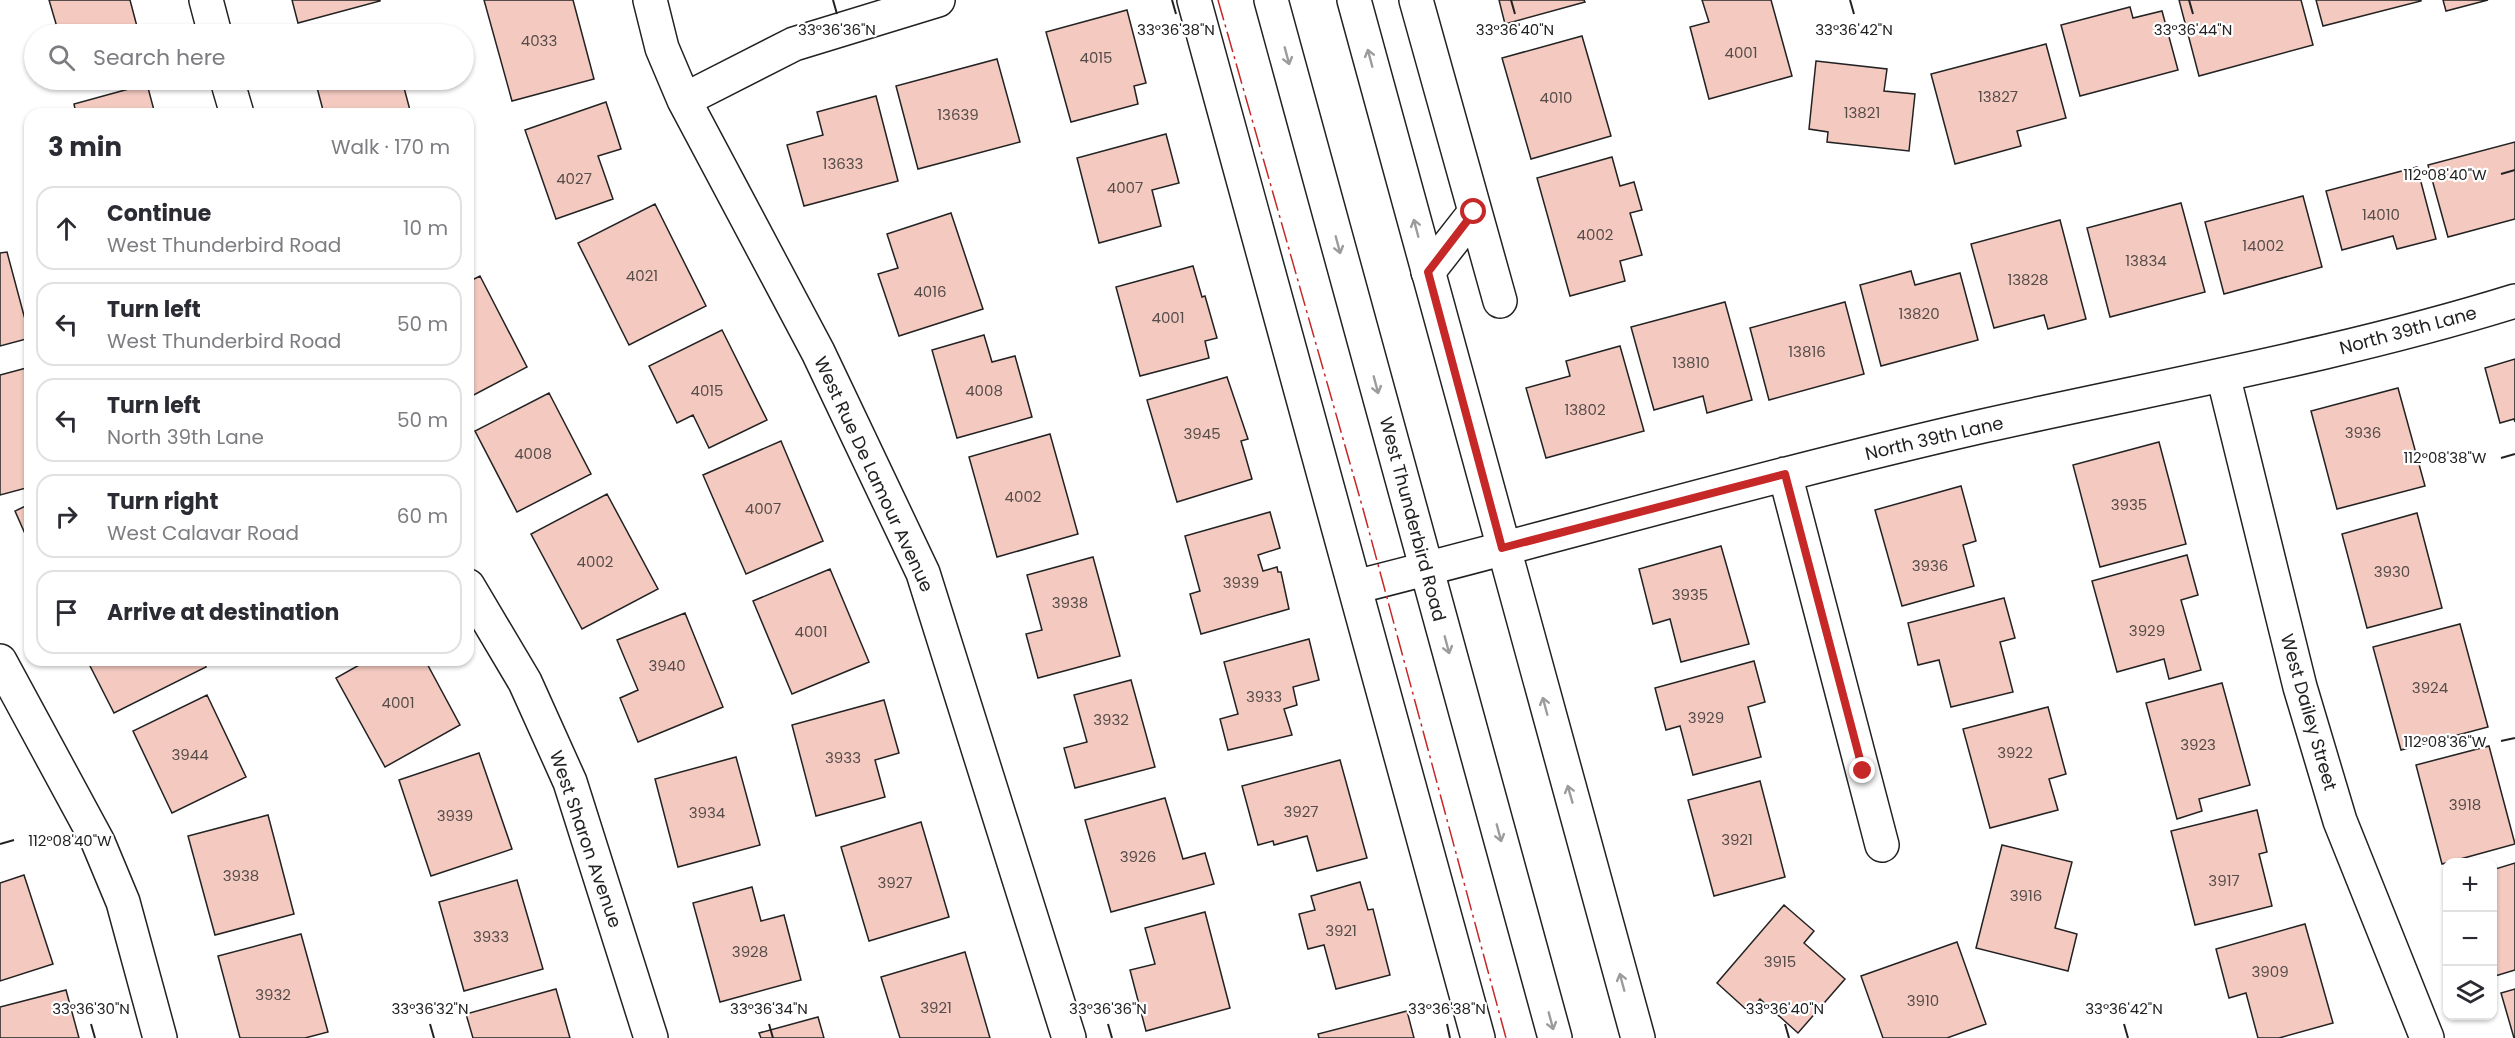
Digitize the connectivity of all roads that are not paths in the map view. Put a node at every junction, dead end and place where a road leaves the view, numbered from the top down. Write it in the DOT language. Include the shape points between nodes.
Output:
graph roads {
  1 [pos="206,0"];
  2 [pos="650,0"];
  3 [pos="938,0"];
  4 [pos="1194,0"];
  5 [pos="1271,0"];
  6 [pos="1354,0"];
  7 [pos="1416,0"];
  8 [pos="212,24"];
  9 [pos="230,90"];
  10 [pos="684,100"];
  11 [pos="235,108"];
  12 [pos="1474,212"];
  13 [pos="1428,272"];
  14 [pos="1500,301"];
  15 [pos="2515,301"];
  16 [pos="2223,375"];
  17 [pos="1785,474"];
  18 [pos="1502,548"];
  19 [pos="1426,568"];
  20 [pos="1356,587"];
  21 [pos="474,596"];
  22 [pos="0,661"];
  23 [pos="1882,846"];
  24 [pos="160,1038"];
  25 [pos="651,1038"];
  26 [pos="1069,1038"];
  27 [pos="1478,1038"];
  28 [pos="1555,1038"];
  29 [pos="1638,1038"];
  30 [pos="2427,1038"];
  1 -- 8 [label="street"];
  2 -- 10 [label="street, West Rue De Lamour Avenue" via="662,48"];
  3 -- 10 [label="street" via="794,44"];
  4 -- 20 [label="street"];
  5 -- 19 [label="street, West Thunderbird Road, one-way"];
  13 -- 6 [label="street, one-way"];
  7 -- 12 [label="street"];
  9 -- 11 [label="street"];
  10 -- 26 [label="street, West Rue De Lamour Avenue" via="818,352 924,573"];
  12 -- 13 [label="street"];
  12 -- 14 [label="street"];
  13 -- 18 [label="street"];
  15 -- 16 [label="street, North 39th Lane" via="2422,330"];
  16 -- 17 [label="street, North 39th Lane" via="1983,426"];
  16 -- 30 [label="street, West Dailey Street" via="2300,687 2340,821"];
  17 -- 18 [label="street, North 39th Lane"];
  17 -- 23 [label="street"];
  18 -- 19 [label="street, North 39th Lane"];
  29 -- 18 [label="street, one-way"];
  19 -- 20 [label="street, North 39th Lane"];
  19 -- 28 [label="street, West Thunderbird Road, one-way"];
  20 -- 27 [label="street"];
  21 -- 25 [label="street, West Sharon Avenue" via="525,682 570,782"];
  22 -- 24 [label="street" via="102,852 123,902"];
}
